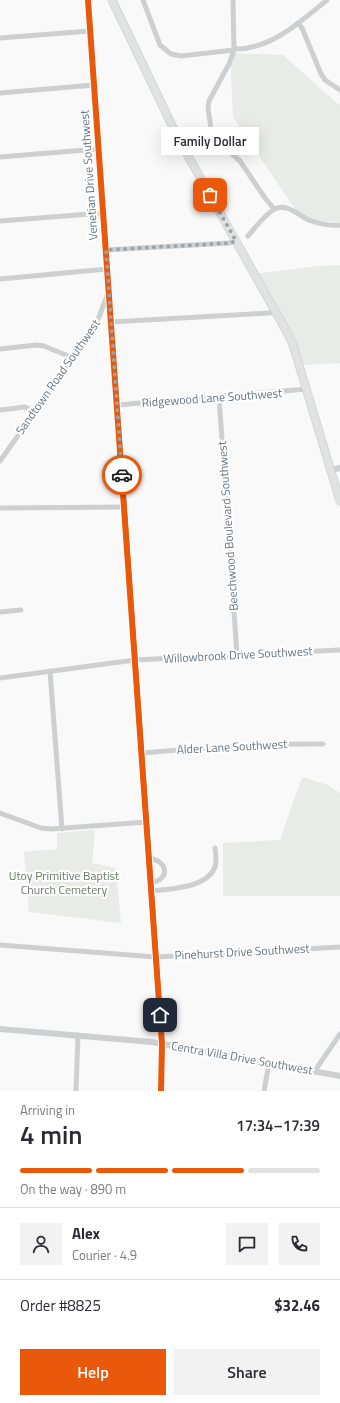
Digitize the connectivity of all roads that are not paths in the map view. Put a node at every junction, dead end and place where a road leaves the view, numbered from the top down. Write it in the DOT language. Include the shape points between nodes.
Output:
graph roads {
  1 [pos="88,0"];
  2 [pos="112,0"];
  3 [pos="143,0"];
  4 [pos="233,0"];
  5 [pos="327,0"];
  6 [pos="298,23"];
  7 [pos="90,31"];
  8 [pos="0,38"];
  9 [pos="94,85"];
  10 [pos="340,90"];
  11 [pos="0,92"];
  12 [pos="98,149"];
  13 [pos="0,157"];
  14 [pos="274,209"];
  15 [pos="103,213"];
  16 [pos="0,221"];
  17 [pos="340,226"];
  18 [pos="248,236"];
  19 [pos="236,241"];
  20 [pos="106,250"];
  21 [pos="107,269"];
  22 [pos="0,279"];
  23 [pos="108,290"];
  24 [pos="276,312"];
  25 [pos="111,322"];
  26 [pos="0,348"];
  27 [pos="73,358"];
  28 [pos="307,389"];
  29 [pos="219,397"];
  30 [pos="117,405"];
  31 [pos="0,410"];
  32 [pos="35,411"];
  33 [pos="0,461"];
  34 [pos="340,468"];
  35 [pos="331,470"];
  36 [pos="340,501"];
  37 [pos="0,508"];
  38 [pos="124,508"];
  39 [pos="21,610"];
  40 [pos="0,612"];
  41 [pos="340,650"];
  42 [pos="237,655"];
  43 [pos="135,660"];
  44 [pos="50,671"];
  45 [pos="0,678"];
  46 [pos="323,744"];
  47 [pos="142,753"];
  48 [pos="0,813"];
  49 [pos="147,822"];
  50 [pos="62,829"];
  51 [pos="216,848"];
  52 [pos="149,858"];
  53 [pos="151,883"];
  54 [pos="152,891"];
  55 [pos="0,945"];
  56 [pos="340,947"];
  57 [pos="156,957"];
  58 [pos="0,1029"];
  59 [pos="340,1034"];
  60 [pos="78,1035"];
  61 [pos="162,1044"];
  62 [pos="269,1063"];
  63 [pos="314,1072"];
  64 [pos="340,1076"];
  65 [pos="76,1091"];
  66 [pos="161,1091"];
  67 [pos="264,1091"];
  1 -- 7 [label="street, Venetian Drive Southwest"];
  2 -- 19 [label="main road" via="178,138"];
  3 -- 14 [label="street" via="160,45 167,52 181,56 234,50 209,101 212,135 218,145 240,162"];
  4 -- 6 [label="street" via="234,49 266,42"];
  5 -- 6 [label="street"];
  6 -- 10 [label="street" via="321,74 325,80"];
  7 -- 8 [label="street"];
  7 -- 9 [label="street, Venetian Drive Southwest"];
  9 -- 11 [label="street"];
  9 -- 12 [label="street, Venetian Drive Southwest"];
  12 -- 13 [label="street"];
  12 -- 15 [label="street, Venetian Drive Southwest"];
  14 -- 17 [label="street" via="287,208 309,220"];
  14 -- 18 [label="street"];
  15 -- 16 [label="street"];
  15 -- 20 [label="street, Venetian Drive Southwest"];
  19 -- 20 [label="street"];
  19 -- 24 [label="main road"];
  20 -- 21 [label="street, Venetian Drive Southwest"];
  21 -- 22 [label="street"];
  21 -- 23 [label="street, Venetian Drive Southwest"];
  23 -- 25 [label="street, Venetian Drive Southwest"];
  23 -- 27 [label="street, Sandtown Road Southwest" via="96,326"];
  24 -- 25 [label="street"];
  24 -- 28 [label="main road" via="293,345"];
  25 -- 30 [label="street, Venetian Drive Southwest"];
  26 -- 27 [label="street" via="44,346"];
  27 -- 32 [label="street, Sandtown Road Southwest"];
  28 -- 29 [label="street, Ridgewood Lane Southwest"];
  28 -- 35 [label="main road"];
  29 -- 30 [label="street, Ridgewood Lane Southwest"];
  29 -- 42 [label="street, Beechwood Boulevard Southwest"];
  30 -- 38 [label="street, Venetian Drive Southwest"];
  31 -- 32 [label="street" via="26,408"];
  32 -- 33 [label="street, Sandtown Road Southwest"];
  34 -- 35 [label="street"];
  35 -- 36 [label="main road"];
  37 -- 38 [label="street"];
  38 -- 43 [label="street, Venetian Drive Southwest"];
  39 -- 40 [label="street"];
  41 -- 42 [label="street, Willowbrook Drive Southwest"];
  42 -- 43 [label="street, Willowbrook Drive Southwest"];
  43 -- 44 [label="street, Willowbrook Drive Southwest"];
  43 -- 47 [label="street, Venetian Drive Southwest"];
  44 -- 45 [label="street, Willowbrook Drive Southwest"];
  44 -- 50 [label="street"];
  46 -- 47 [label="street, Alder Lane Southwest" via="221,747"];
  47 -- 49 [label="street, Venetian Drive Southwest"];
  48 -- 50 [label="street" via="41,828"];
  49 -- 50 [label="street"];
  49 -- 52 [label="street, Venetian Drive Southwest"];
  51 -- 54 [label="street" via="214,868 202,881"];
  52 -- 53 [label="street, Venetian Drive Southwest"];
  52 -- 53 [label="street" via="161,862 165,872 159,880"];
  53 -- 54 [label="street, Venetian Drive Southwest"];
  54 -- 57 [label="street, Venetian Drive Southwest"];
  55 -- 57 [label="street, Pinehurst Drive Southwest"];
  56 -- 57 [label="street, Pinehurst Drive Southwest"];
  57 -- 61 [label="street, Venetian Drive Southwest"];
  58 -- 60 [label="street, Centra Villa Drive Southwest"];
  59 -- 63 [label="street"];
  60 -- 61 [label="street, Centra Villa Drive Southwest"];
  60 -- 65 [label="street"];
  61 -- 62 [label="street, Centra Villa Drive Southwest"];
  61 -- 66 [label="street, Venetian Drive Southwest"];
  62 -- 63 [label="street, Centra Villa Drive Southwest"];
  62 -- 67 [label="street"];
  63 -- 64 [label="street, Centra Villa Drive Southwest"];
}
